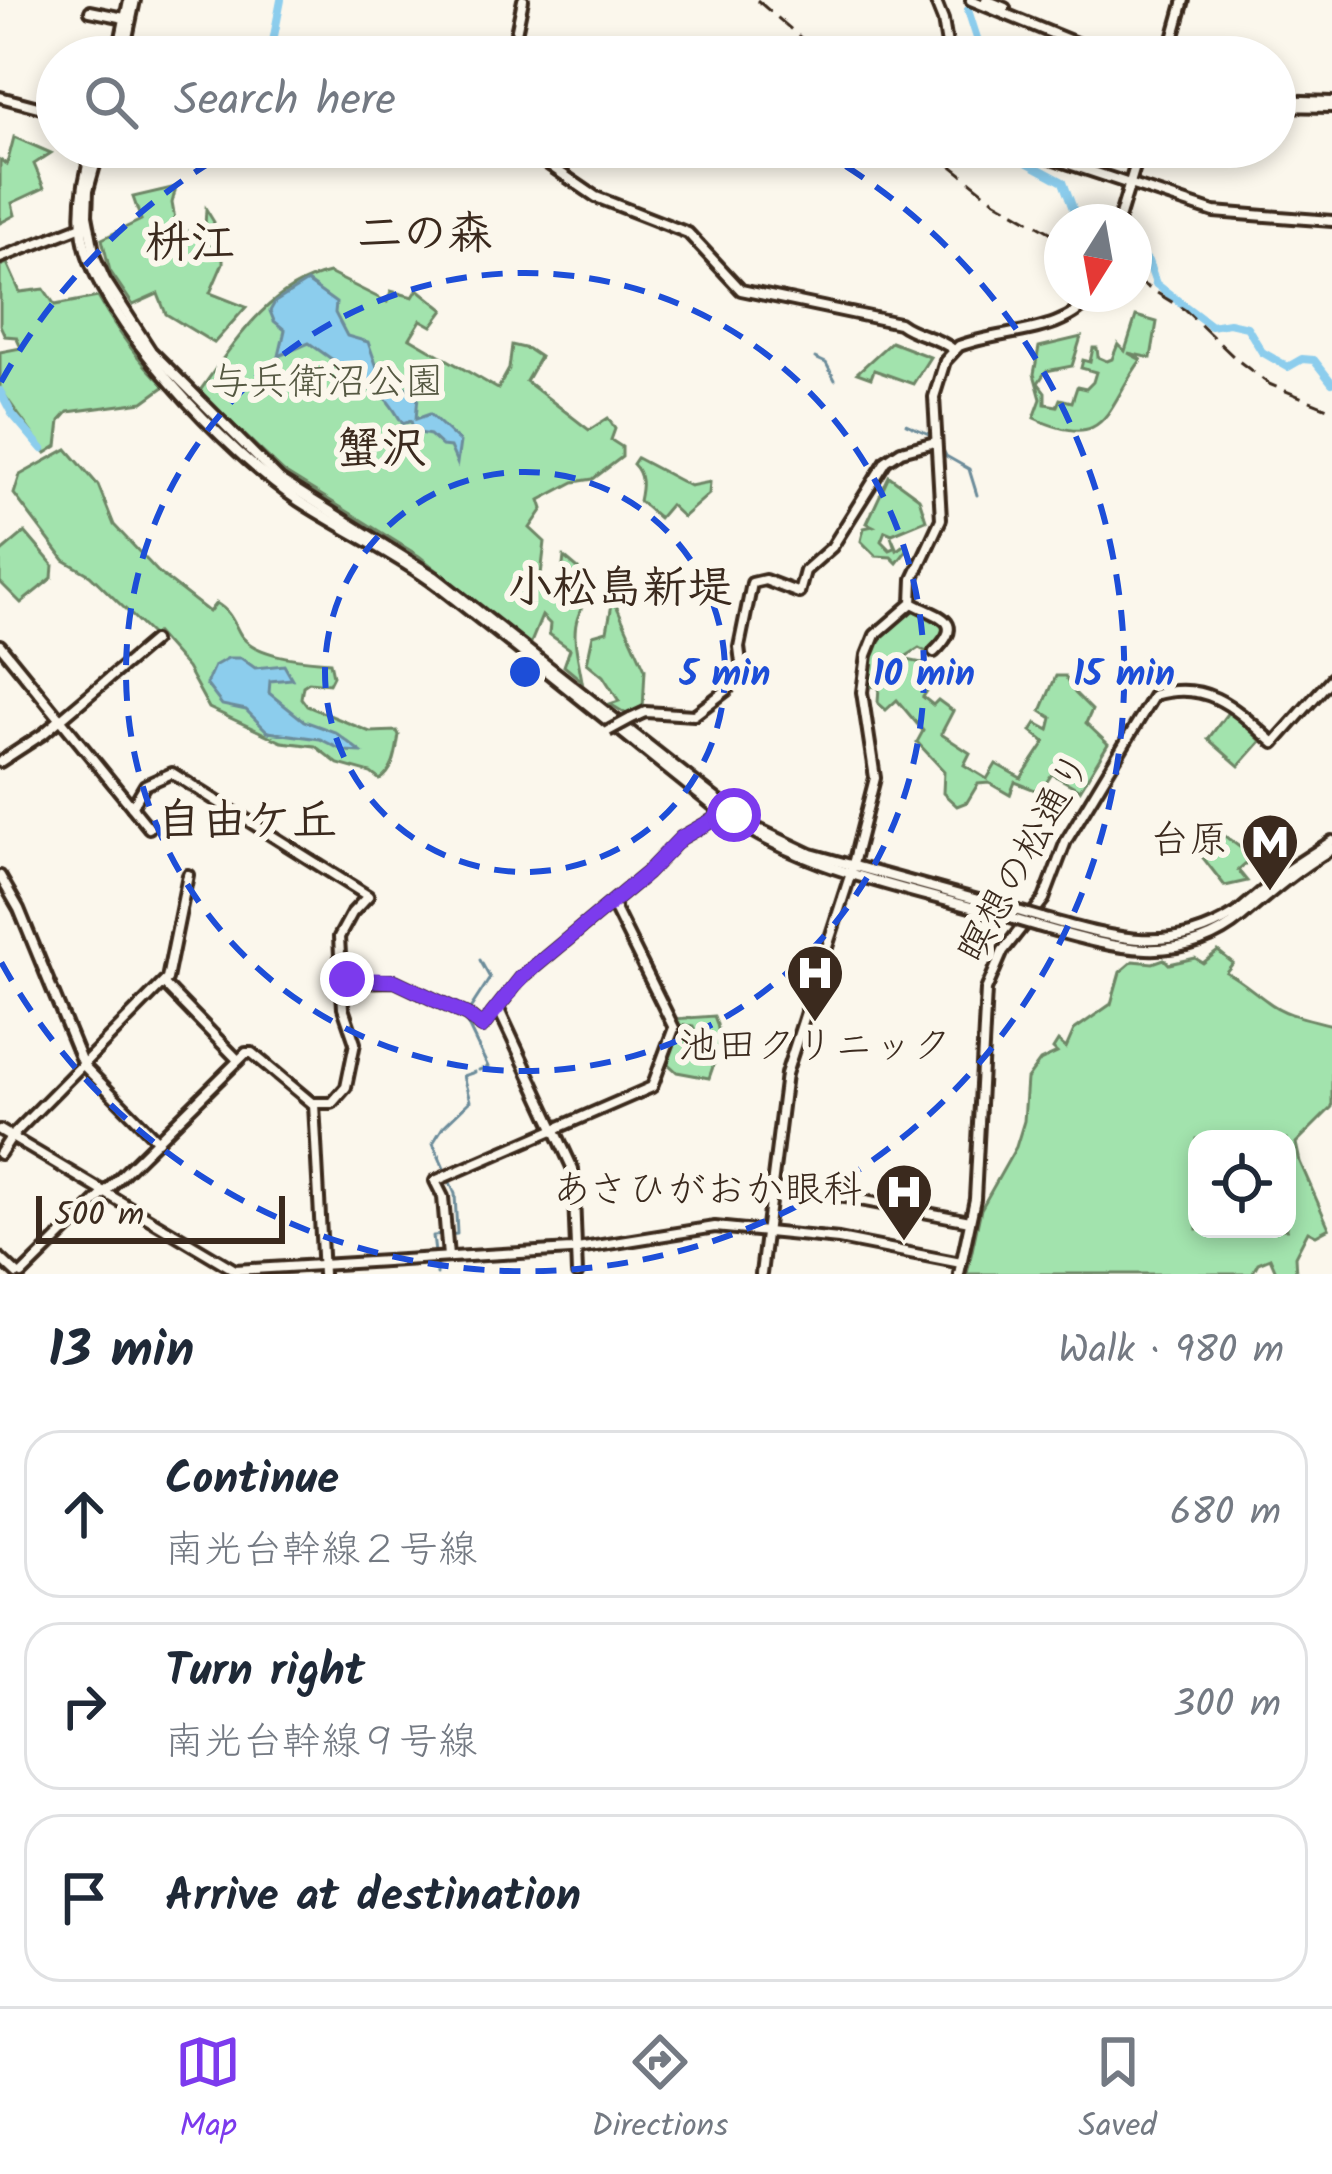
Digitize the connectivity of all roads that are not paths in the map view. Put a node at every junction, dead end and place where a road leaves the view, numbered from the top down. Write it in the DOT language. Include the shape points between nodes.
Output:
graph roads {
  1 [pos="132,0"];
  2 [pos="523,0"];
  3 [pos="935,0"];
  4 [pos="971,0"];
  5 [pos="986,0"];
  6 [pos="1184,0"];
  7 [pos="90,10"];
  8 [pos="128,19"];
  9 [pos="124,36"];
  10 [pos="515,36"];
  11 [pos="946,36"];
  12 [pos="1059,36"];
  13 [pos="1073,36"];
  14 [pos="1174,36"];
  15 [pos="0,97"];
  16 [pos="1296,104"];
  17 [pos="1332,105"];
  18 [pos="36,106"];
  19 [pos="90,168"];
  20 [pos="553,168"];
  21 [pos="1076,168"];
  22 [pos="1135,168"];
  23 [pos="1130,184"];
  24 [pos="1124,204"];
  25 [pos="1332,221"];
  26 [pos="85,225"];
  27 [pos="0,258"];
  28 [pos="1077,312"];
  29 [pos="954,350"];
  30 [pos="935,442"];
  31 [pos="434,580"];
  32 [pos="912,603"];
  33 [pos="153,641"];
  34 [pos="0,645"];
  35 [pos="934,652"];
  36 [pos="1332,678"];
  37 [pos="60,719"];
  38 [pos="608,731"];
  39 [pos="0,762"];
  40 [pos="132,807"];
  41 [pos="727,813"];
  42 [pos="149,828"];
  43 [pos="1332,845"];
  44 [pos="852,869"];
  45 [pos="1295,873"];
  46 [pos="188,875"];
  47 [pos="0,876"];
  48 [pos="1303,884"];
  49 [pos="612,902"];
  50 [pos="1250,909"];
  51 [pos="1233,915"];
  52 [pos="1043,923"];
  53 [pos="1210,932"];
  54 [pos="341,935"];
  55 [pos="1119,944"];
  56 [pos="164,983"];
  57 [pos="499,1010"];
  58 [pos="238,1060"];
  59 [pos="83,1065"];
  60 [pos="312,1103"];
  61 [pos="0,1130"];
  62 [pos="555,1130"];
  63 [pos="11,1137"];
  64 [pos="158,1141"];
  65 [pos="0,1154"];
  66 [pos="772,1188"];
  67 [pos="104,1194"];
  68 [pos="970,1222"];
  69 [pos="766,1230"];
  70 [pos="576,1249"];
  71 [pos="0,1258"];
  72 [pos="440,1258"];
  73 [pos="961,1263"];
  74 [pos="324,1270"];
  75 [pos="288,1271"];
  76 [pos="20,1274"];
  77 [pos="577,1274"];
  78 [pos="761,1274"];
  79 [pos="959,1274"];
  1 -- 8 [label="street"];
  2 -- 10 [label="street"];
  3 -- 11 [label="street"];
  4 -- 12 [label="street"];
  5 -- 13 [label="street"];
  6 -- 14 [label="street"];
  7 -- 8 [label="street"];
  8 -- 9 [label="street"];
  15 -- 18 [label="street"];
  16 -- 17 [label="street"];
  19 -- 26 [label="street"];
  20 -- 29 [label="street" via="596,196 684,231 736,287 899,323"];
  21 -- 23 [label="street"];
  22 -- 23 [label="street"];
  23 -- 24 [label="street"];
  23 -- 25 [label="street" via="1220,214"];
  26 -- 27 [label="street"];
  26 -- 31 [label="street" via="88,257 115,308 179,386 280,487"];
  28 -- 29 [label="street"];
  29 -- 30 [label="street" via="935,389"];
  30 -- 32 [label="street" via="941,522 913,579"];
  30 -- 38 [label="street, bridge" via="886,461 838,538 805,571 799,593 765,580 752,584 742,671 727,690 694,715 645,712"];
  31 -- 41 [label="street"];
  31 -- 41 [label="street"];
  32 -- 35 [label="street" via="951,628"];
  32 -- 44 [label="street" via="875,635 867,655 862,699 875,772"];
  33 -- 37 [label="street"];
  34 -- 37 [label="street"];
  36 -- 52 [label="street, 瞑想の松通り" via="1274,743 1217,696 1154,695 1066,841"];
  37 -- 39 [label="street"];
  37 -- 40 [label="street"];
  40 -- 42 [label="street"];
  40 -- 54 [label="street" via="145,785 172,773 368,896"];
  41 -- 44 [label="street" via="793,850"];
  41 -- 49 [label="street" via="681,838"];
  43 -- 45 [label="street"];
  43 -- 51 [label="street"];
  44 -- 52 [label="street, bridge"];
  44 -- 66 [label="street" via="786,1074"];
  45 -- 48 [label="street"];
  45 -- 50 [label="street"];
  46 -- 56 [label="street"];
  47 -- 59 [label="street"];
  49 -- 57 [label="street" via="521,978"];
  49 -- 62 [label="street" via="674,1028 650,1091"];
  50 -- 53 [label="street"];
  50 -- 55 [label="street" via="1180,948"];
  51 -- 53 [label="street"];
  51 -- 55 [label="street" via="1184,938"];
  52 -- 55 [label="street"];
  52 -- 68 [label="street, 瞑想の松通り" via="1003,951 985,996"];
  53 -- 55 [label="street" via="1172,944"];
  54 -- 57 [label="street" via="350,981 395,981 482,1027"];
  54 -- 60 [label="street" via="343,1008 355,1043 341,1097"];
  56 -- 58 [label="street"];
  56 -- 59 [label="street"];
  57 -- 62 [label="street"];
  58 -- 60 [label="street" via="252,1053"];
  58 -- 64 [label="street"];
  59 -- 63 [label="street"];
  59 -- 64 [label="street"];
  60 -- 74 [label="street"];
  61 -- 63 [label="street"];
  62 -- 70 [label="street" via="573,1169"];
  62 -- 72 [label="street" via="435,1181 446,1235"];
  63 -- 65 [label="street"];
  63 -- 67 [label="street"];
  64 -- 67 [label="street"];
  66 -- 68 [label="street"];
  66 -- 69 [label="street"];
  67 -- 75 [label="street" via="232,1270"];
  67 -- 76 [label="street"];
  68 -- 73 [label="street, 瞑想の松通り"];
  69 -- 70 [label="street" via="716,1227"];
  69 -- 73 [label="street"];
  69 -- 78 [label="street"];
  70 -- 72 [label="street"];
  70 -- 77 [label="street"];
  71 -- 76 [label="street"];
  72 -- 74 [label="street"];
  73 -- 79 [label="street, 瞑想の松通り"];
  74 -- 75 [label="street"];
}
